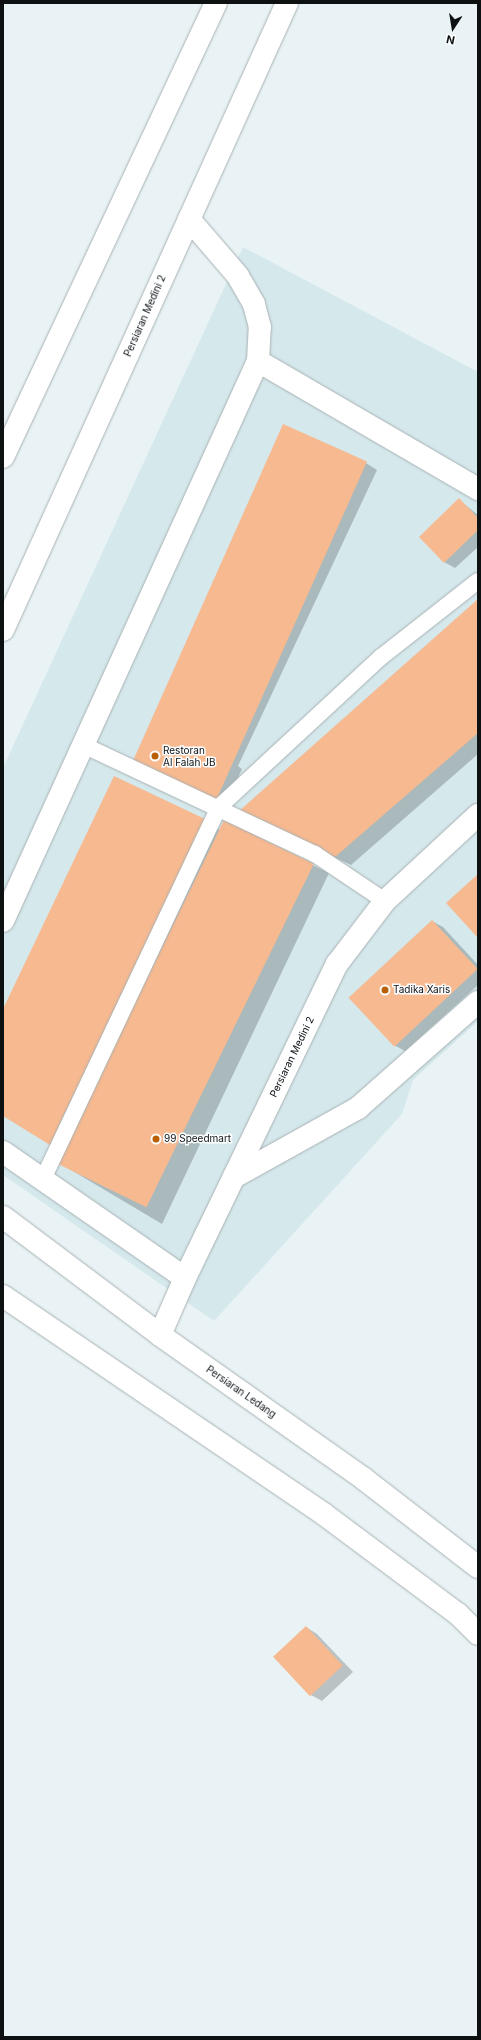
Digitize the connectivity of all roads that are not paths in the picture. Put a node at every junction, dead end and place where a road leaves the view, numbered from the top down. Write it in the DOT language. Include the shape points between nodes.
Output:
graph roads {
  1 [pos="216,3"];
  2 [pos="287,3"];
  3 [pos="189,219"];
  4 [pos="258,361"];
  5 [pos="3,458"];
  6 [pos="478,489"];
  7 [pos="478,581"];
  8 [pos="3,630"];
  9 [pos="85,746"];
  10 [pos="218,808"];
  11 [pos="478,815"];
  12 [pos="385,901"];
  13 [pos="3,921"];
  14 [pos="478,1002"];
  15 [pos="3,1152"];
  16 [pos="234,1177"];
  17 [pos="43,1179"];
  18 [pos="3,1217"];
  19 [pos="185,1278"];
  20 [pos="3,1296"];
  21 [pos="160,1335"];
  22 [pos="478,1567"];
  23 [pos="478,1634"];
  1 -- 5 [label="street"];
  2 -- 3 [label="street, Persiaran Medini 2"];
  3 -- 4 [label="street" via="238,276 254,304 260,327"];
  3 -- 8 [label="street, Persiaran Medini 2"];
  4 -- 6 [label="street"];
  4 -- 9 [label="street"];
  7 -- 10 [label="lane" via="381,657"];
  9 -- 10 [label="lane"];
  9 -- 13 [label="street"];
  10 -- 12 [label="lane" via="315,854"];
  10 -- 17 [label="lane"];
  11 -- 12 [label="street, Persiaran Medini 2"];
  12 -- 16 [label="street, Persiaran Medini 2" via="337,964"];
  14 -- 16 [label="street" via="358,1108"];
  15 -- 17 [label="street"];
  16 -- 19 [label="street, Persiaran Medini 2"];
  17 -- 19 [label="street"];
  18 -- 21 [label="street, Persiaran Ledang"];
  19 -- 21 [label="street, Persiaran Medini 2"];
  20 -- 23 [label="street" via="325,1515 458,1614"];
  21 -- 22 [label="street, Persiaran Ledang" via="364,1480"];
}
